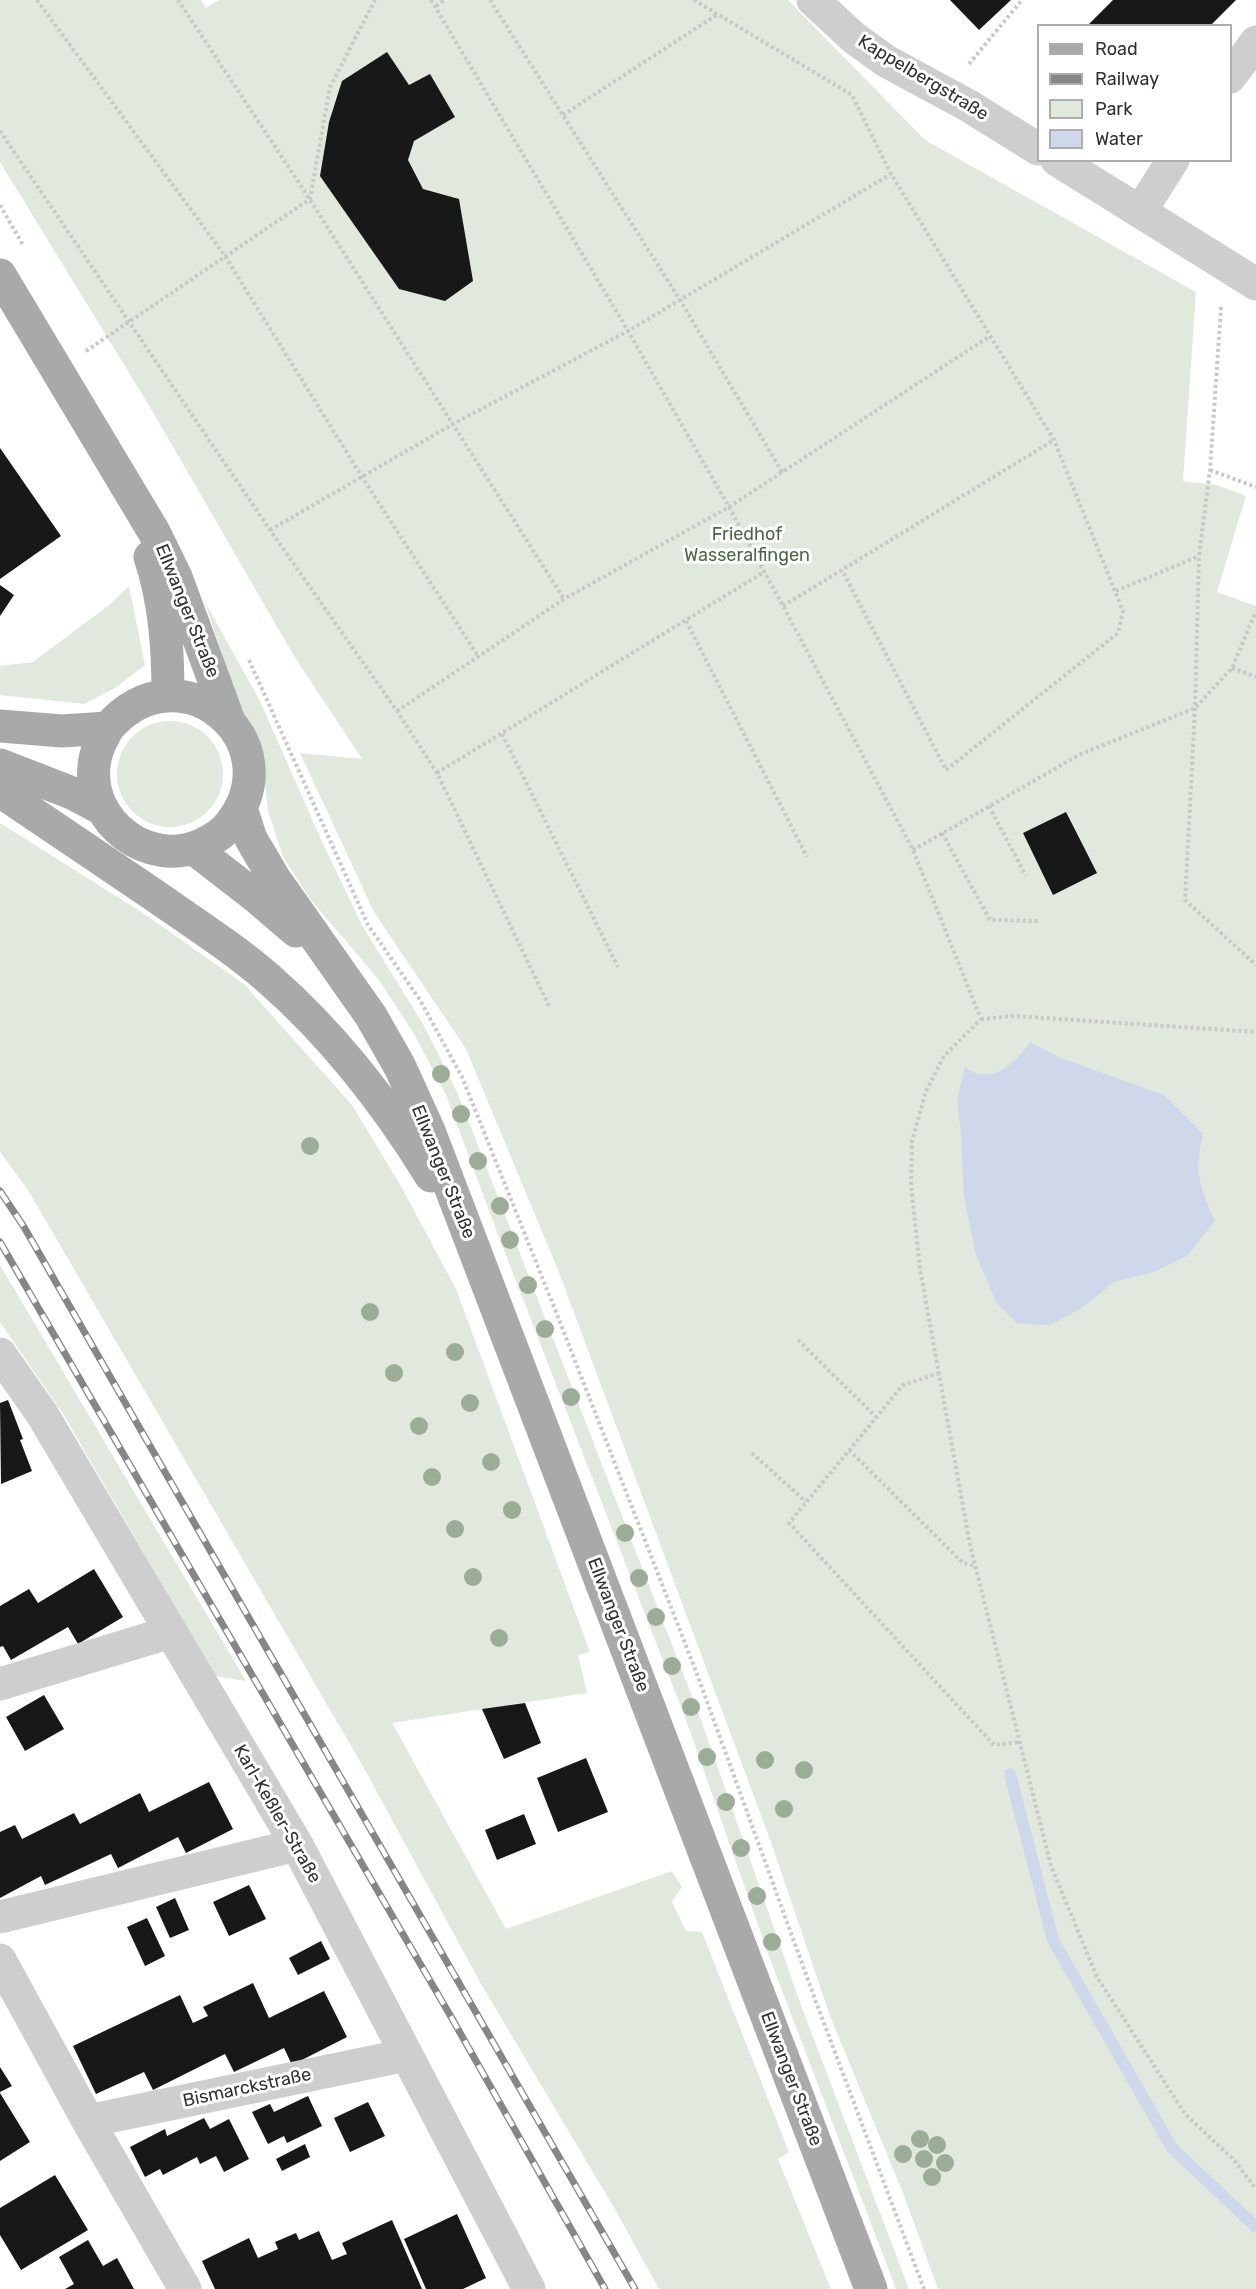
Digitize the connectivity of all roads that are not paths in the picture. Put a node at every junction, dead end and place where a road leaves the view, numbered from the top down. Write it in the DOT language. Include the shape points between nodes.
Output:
graph roads {
  1 [pos="813,0"];
  2 [pos="1256,42"];
  3 [pos="1232,74"];
  4 [pos="1037,148"];
  5 [pos="1060,162"];
  6 [pos="1172,162"];
  7 [pos="1140,212"];
  8 [pos="0,275"];
  9 [pos="1256,284"];
  10 [pos="120,474"];
  11 [pos="168,695"];
  12 [pos="229,721"];
  13 [pos="0,726"];
  14 [pos="108,728"];
  15 [pos="0,765"];
  16 [pos="0,791"];
  17 [pos="241,808"];
  18 [pos="102,809"];
  19 [pos="193,848"];
  20 [pos="341,973"];
  21 [pos="484,1275"];
  22 [pos="0,1354"];
  23 [pos="171,1632"];
  24 [pos="0,1684"];
  25 [pos="297,1845"];
  26 [pos="0,1917"];
  27 [pos="0,1960"];
  28 [pos="406,2055"];
  29 [pos="88,2121"];
  30 [pos="185,2289"];
  31 [pos="529,2289"];
  32 [pos="871,2289"];
  1 -- 4 [label="street, Kappelbergstraße" via="886,61"];
  2 -- 3 [label="street"];
  5 -- 7 [label="street"];
  6 -- 7 [label="street"];
  7 -- 9 [label="street"];
  8 -- 10 [label="main road, Ellwanger Straße"];
  10 -- 11 [label="main road, Ellwanger Straße" via="154,568 168,649"];
  10 -- 12 [label="main road, Ellwanger Straße" via="176,578"];
  11 -- 12 [label="main road" via="201,701"];
  11 -- 14 [label="main road" via="134,705"];
  12 -- 17 [label="main road" via="247,753 248,791"];
  13 -- 14 [label="main road" via="62,731"];
  14 -- 18 [label="main road" via="93,768"];
  15 -- 18 [label="main road"];
  16 -- 21 [label="main road" via="220,940 315,1023 395,1121 430,1174"];
  17 -- 19 [label="main road" via="230,826"];
  17 -- 20 [label="main road, Ellwanger Straße" via="251,839 274,878"];
  18 -- 19 [label="main road" via="111,824 140,845 176,852"];
  19 -- 20 [label="main road, Ellwanger Straße" via="255,896"];
  20 -- 21 [label="main road, Ellwanger Straße" via="400,1067"];
  21 -- 32 [label="main road, Ellwanger Straße"];
  22 -- 23 [label="street, Karl-Keßler-Straße" via="42,1414"];
  23 -- 24 [label="street"];
  23 -- 25 [label="street, Karl-Keßler-Straße"];
  25 -- 26 [label="street"];
  25 -- 28 [label="street, Karl-Keßler-Straße"];
  27 -- 29 [label="street"];
  28 -- 29 [label="street, Bismarckstraße"];
  28 -- 31 [label="street, Karl-Keßler-Straße"];
  29 -- 30 [label="street"];
}
